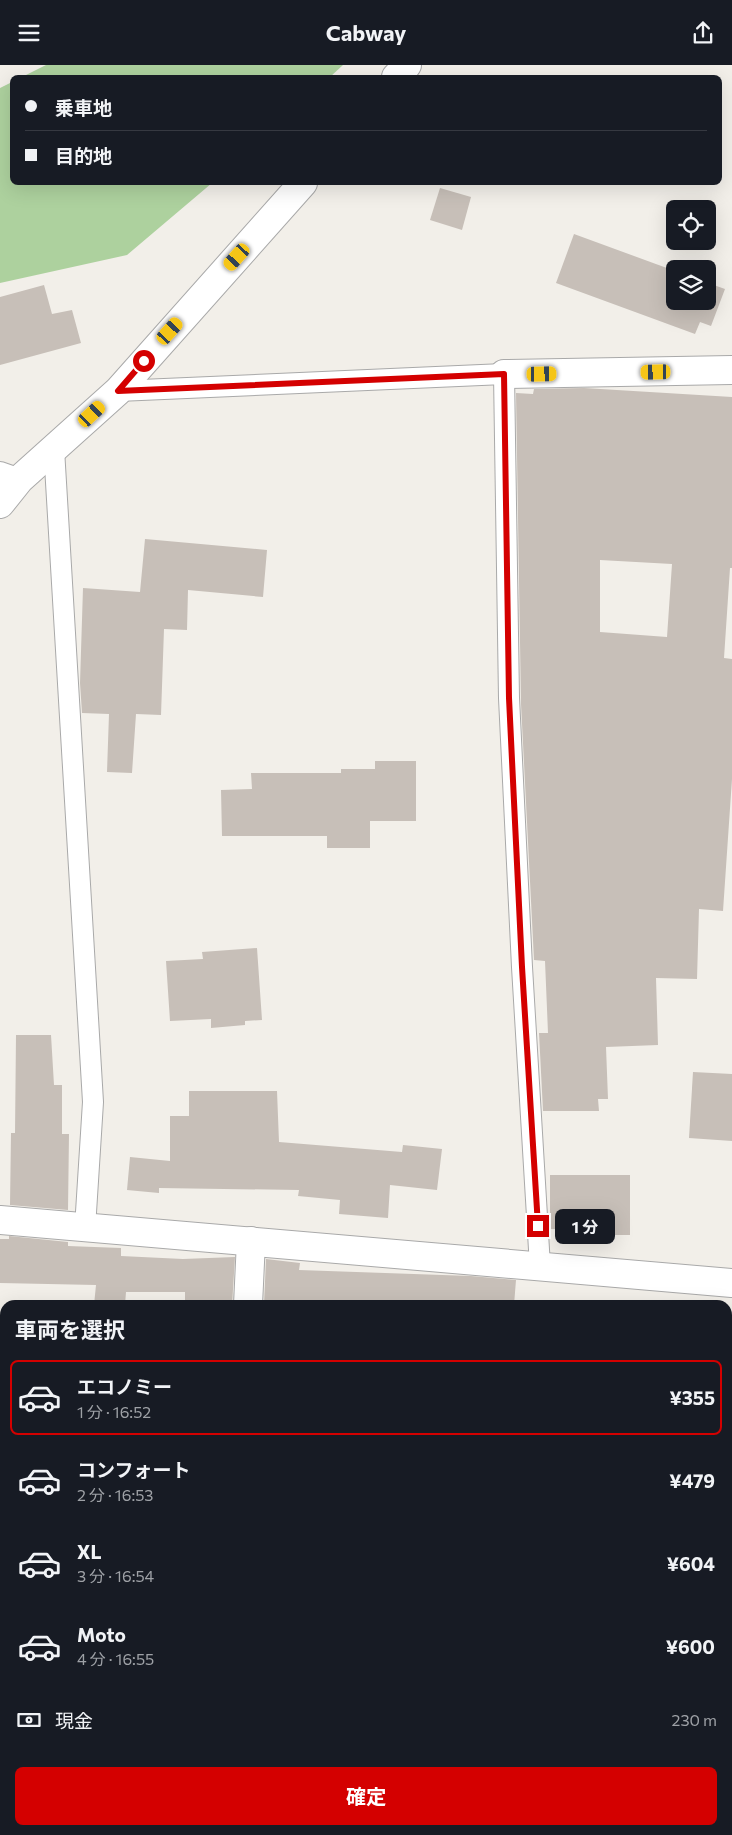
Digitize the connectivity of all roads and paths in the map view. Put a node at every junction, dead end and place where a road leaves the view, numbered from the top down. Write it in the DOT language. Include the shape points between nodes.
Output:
graph roads {
  1 [pos="407,65"];
  2 [pos="398,75"];
  3 [pos="301,185"];
  4 [pos="732,370"];
  5 [pos="504,374"];
  6 [pos="118,391"];
  7 [pos="54,449"];
  8 [pos="10,475"];
  9 [pos="0,504"];
  10 [pos="0,1220"];
  11 [pos="85,1227"];
  12 [pos="251,1241"];
  13 [pos="540,1266"];
  14 [pos="732,1283"];
  15 [pos="248,1300"];
  1 -- 2 [label="street"];
  3 -- 6 [label="street"];
  4 -- 5 [label="street"];
  5 -- 6 [label="lane"];
  5 -- 13 [label="lane" via="509,698"];
  6 -- 7 [label="street"];
  7 -- 8 [label="street"];
  7 -- 11 [label="lane" via="93,1102"];
  8 -- 9 [label="street"];
  10 -- 11 [label="street"];
  11 -- 12 [label="street"];
  12 -- 13 [label="street"];
  12 -- 15 [label="street"];
  13 -- 14 [label="street"];
}
